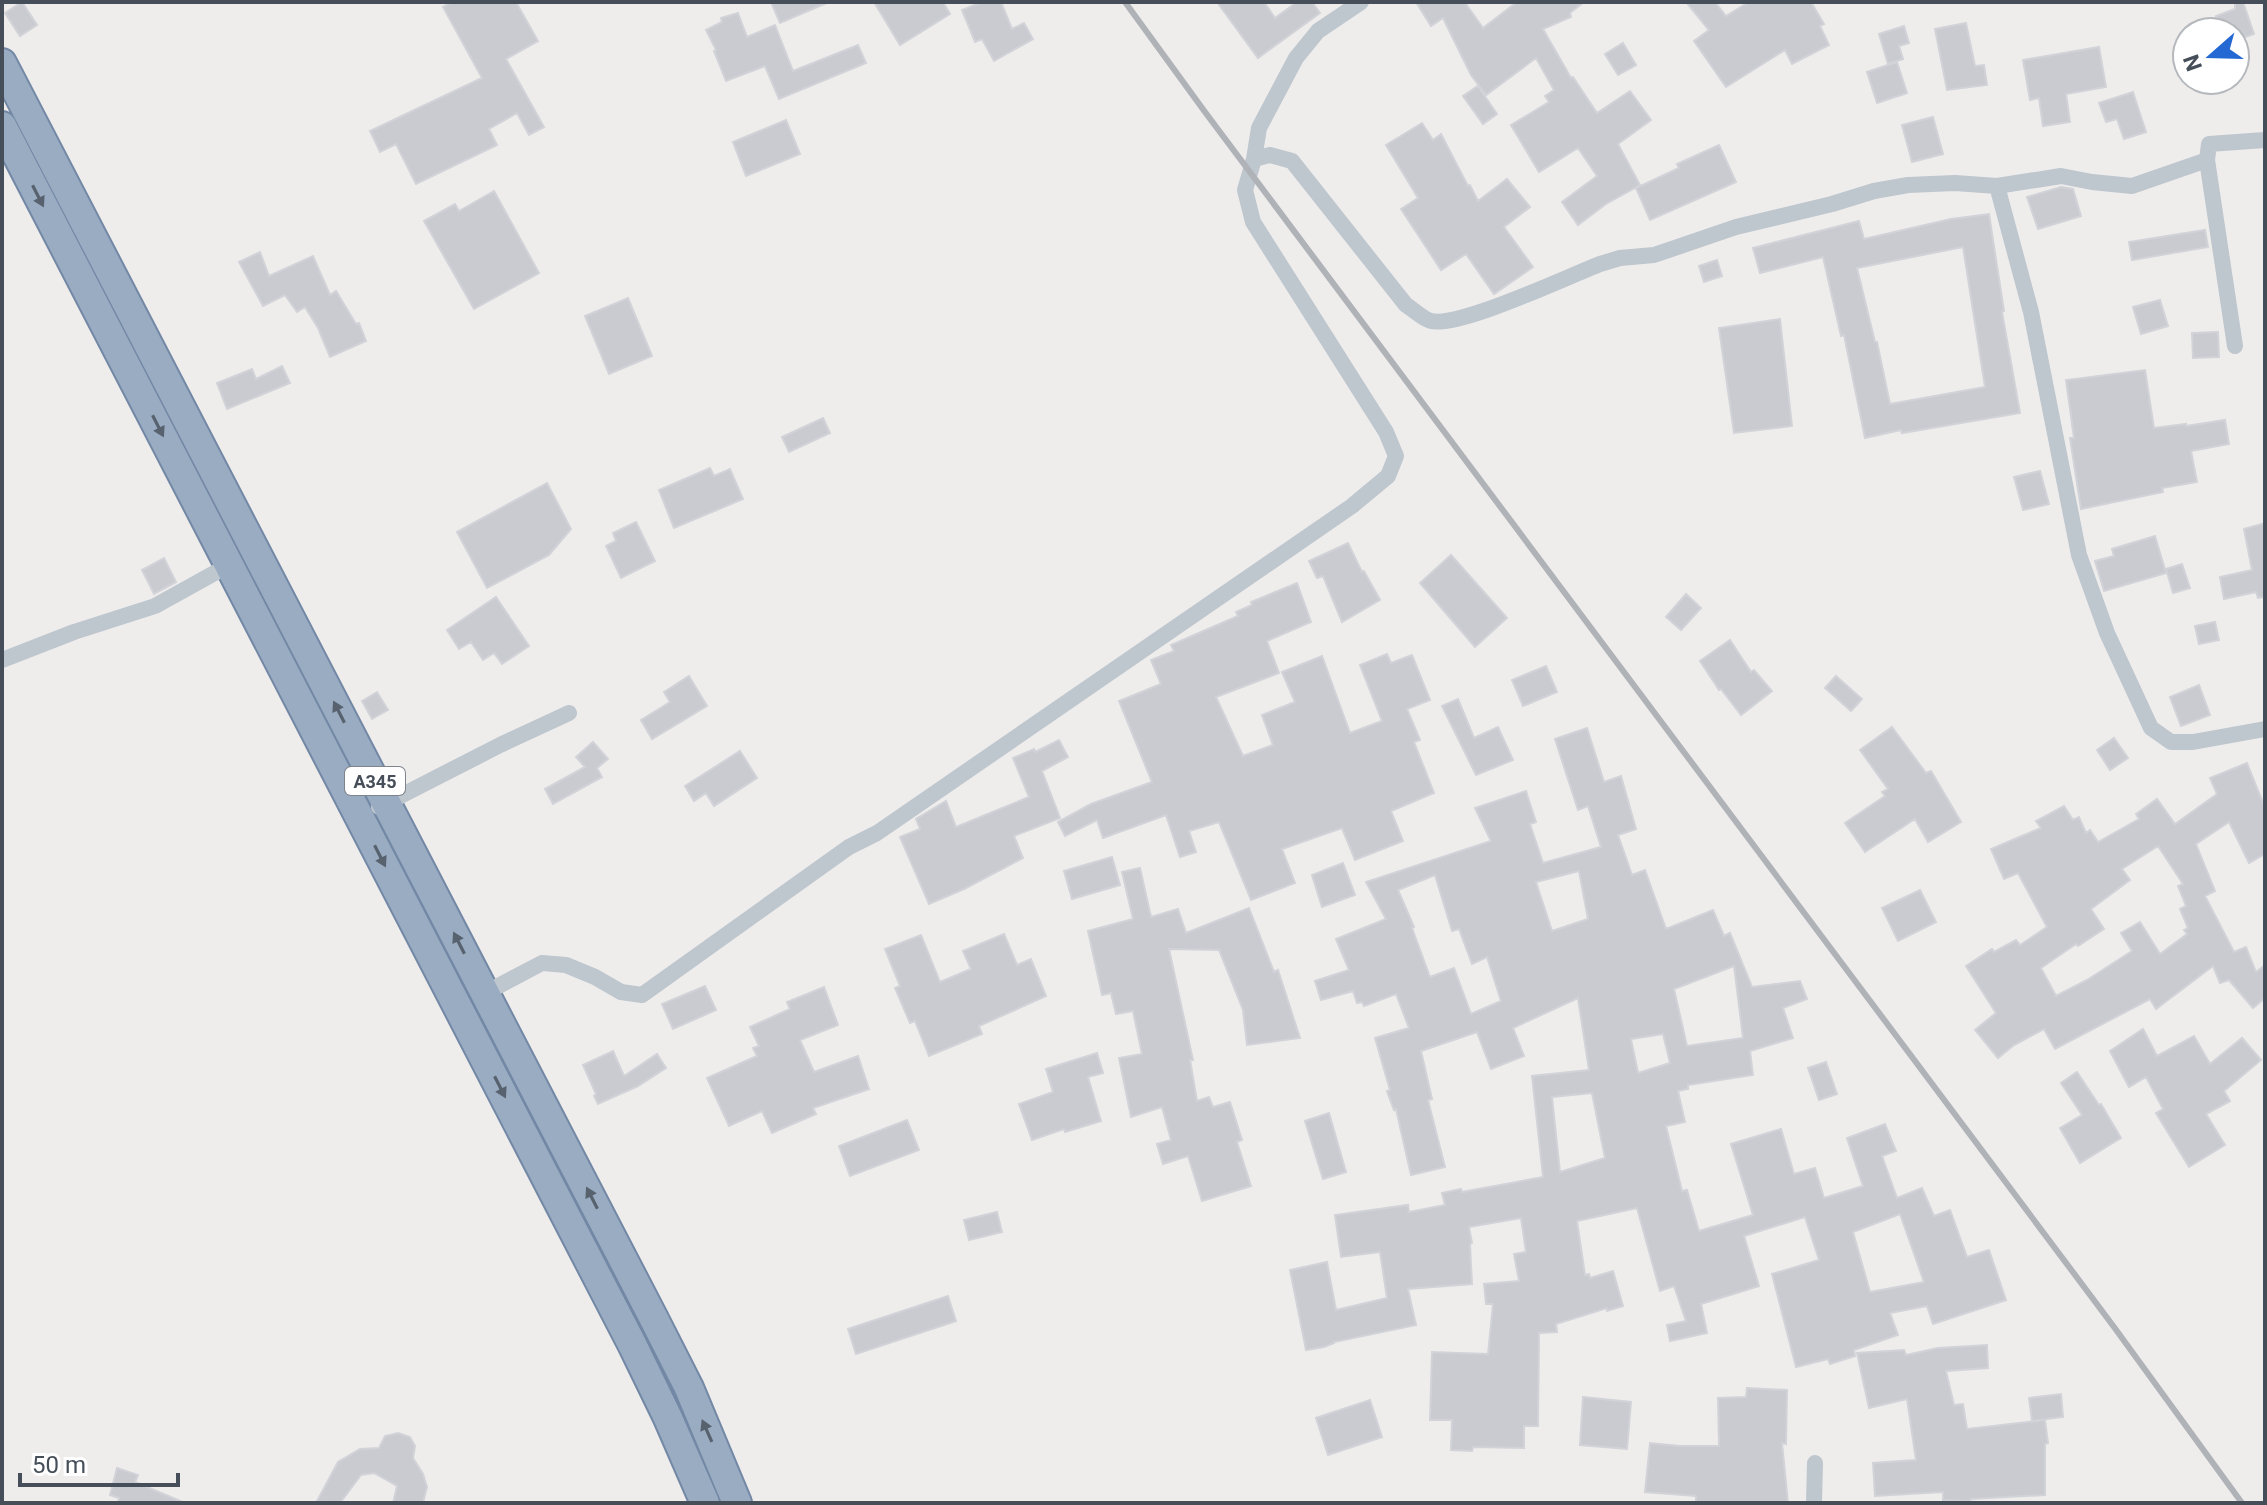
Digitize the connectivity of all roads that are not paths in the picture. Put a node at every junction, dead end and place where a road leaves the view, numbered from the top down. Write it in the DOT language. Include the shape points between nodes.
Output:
graph roads {
  1 [pos="1361,2"];
  2 [pos="2,63"];
  3 [pos="2,126"];
  4 [pos="2265,140"];
  5 [pos="1254,159"];
  6 [pos="2207,160"];
  7 [pos="1997,186"];
  8 [pos="2235,346"];
  9 [pos="229,565"];
  10 [pos="2,660"];
  11 [pos="569,713"];
  12 [pos="2265,729"];
  13 [pos="386,802"];
  14 [pos="360,817"];
  15 [pos="485,993"];
  16 [pos="1815,1463"];
  17 [pos="705,1503"];
  18 [pos="737,1503"];
  19 [pos="1814,1503"];
  1 -- 5 [label="street" via="1318,31 1296,58 1259,128"];
  13 -- 2 [label="highway, A345, one-way"];
  3 -- 9 [label="highway, A345, one-way"];
  4 -- 6 [label="street" via="2209,144"];
  5 -- 7 [label="street" via="1270,155 1292,161 1406,305 1431,321 1481,312 1620,258 1654,255 1874,191 1955,183"];
  5 -- 15 [label="street" via="1245,190 1253,222 1386,432 1396,456 1388,476 1352,506 877,833 849,847 642,995 621,992 566,965 542,963"];
  6 -- 7 [label="street" via="2132,186 2061,176"];
  6 -- 8 [label="street"];
  7 -- 12 [label="street" via="2031,312 2079,555 2107,633 2151,728 2171,742"];
  9 -- 10 [label="street" via="155,606"];
  9 -- 14 [label="highway, A345"];
  11 -- 13 [label="street"];
  13 -- 14 [label="street"];
  15 -- 13 [label="highway, A345, one-way"];
  14 -- 17 [label="highway, A345, one-way" via="633,1346"];
  18 -- 15 [label="highway, A345, one-way" via="689,1388"];
  16 -- 19 [label="street"];
}
